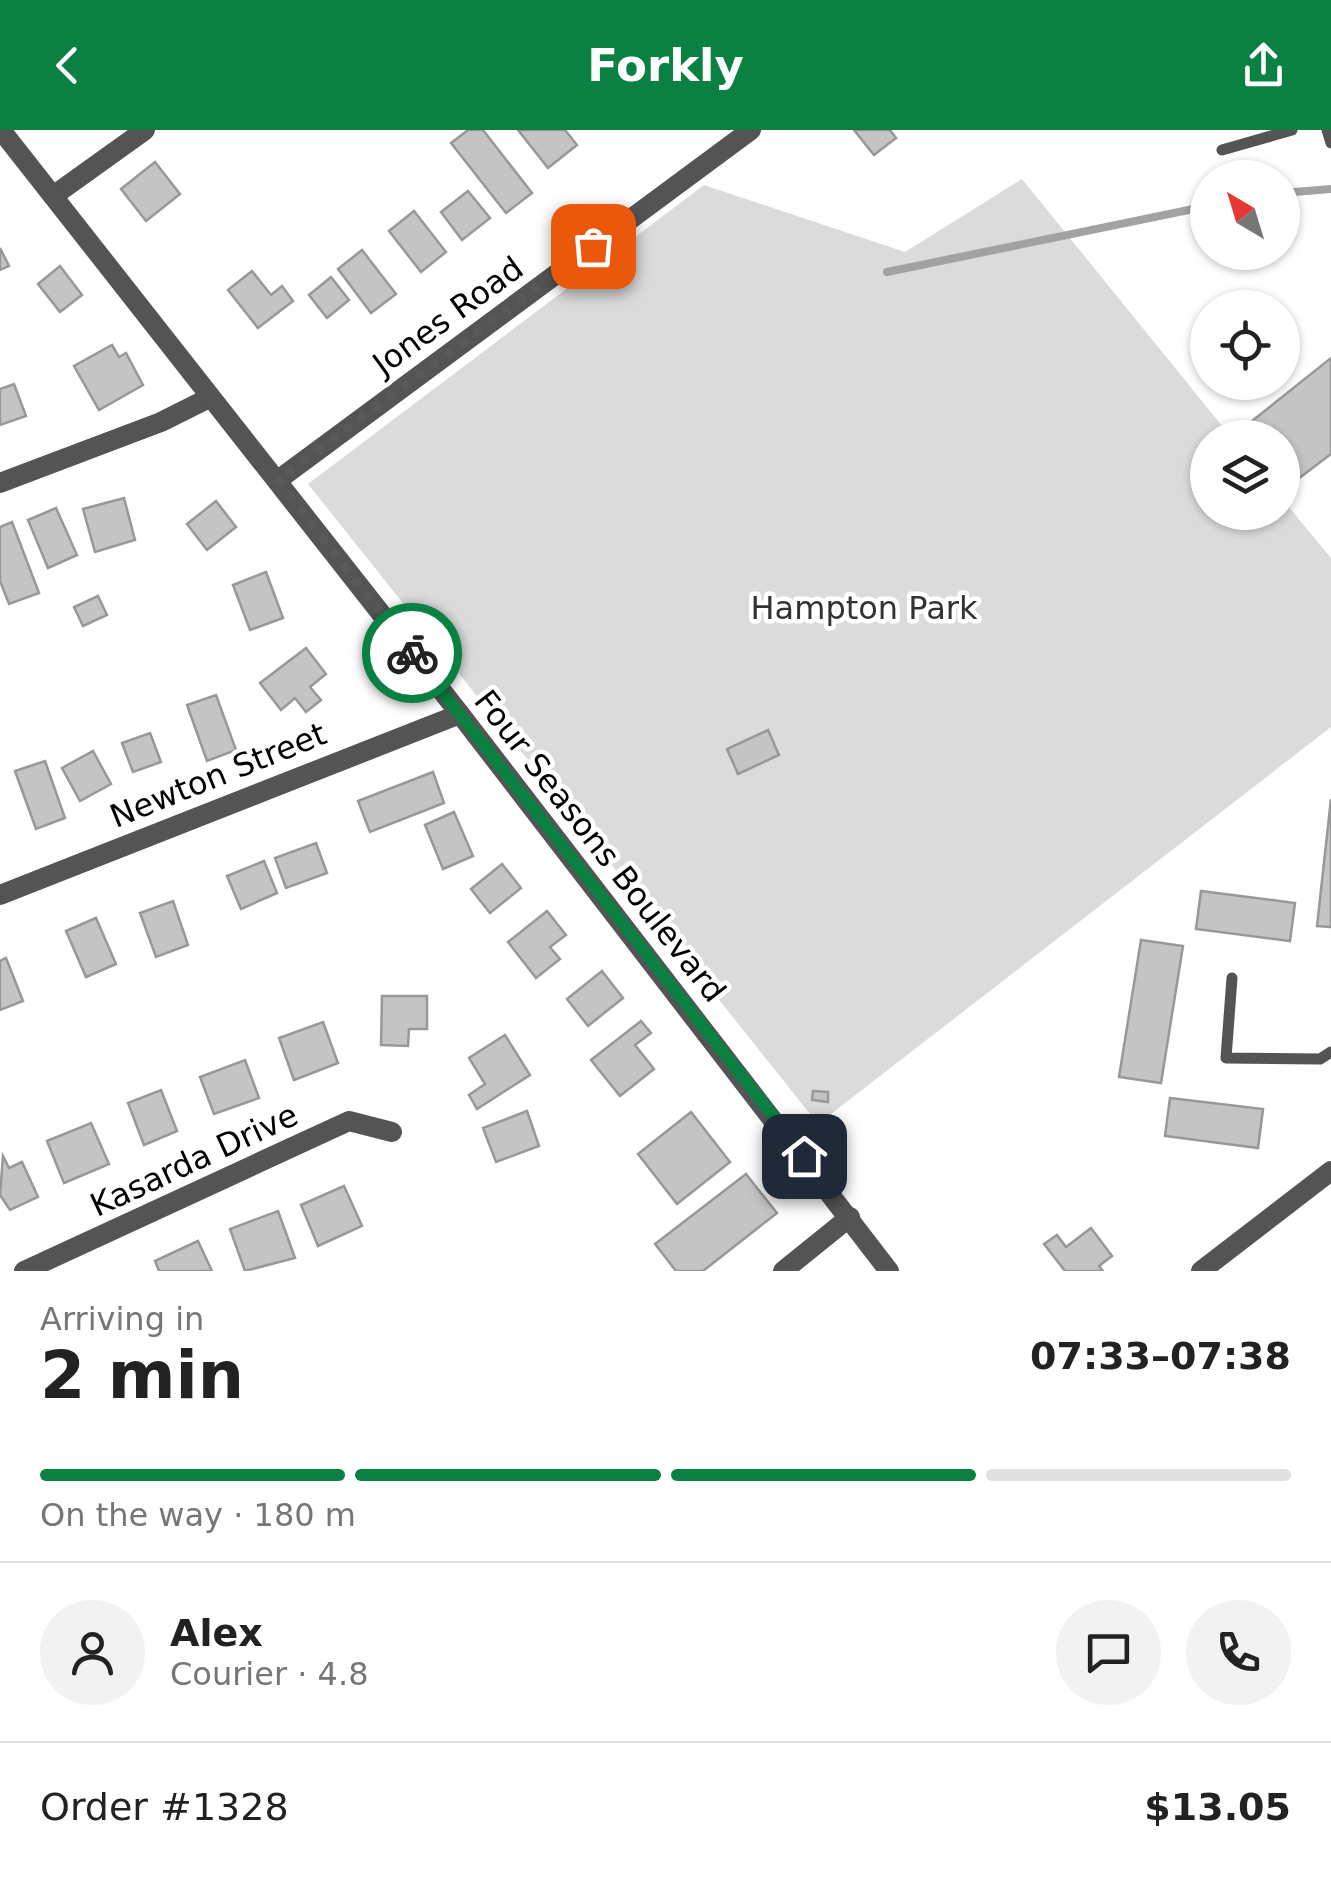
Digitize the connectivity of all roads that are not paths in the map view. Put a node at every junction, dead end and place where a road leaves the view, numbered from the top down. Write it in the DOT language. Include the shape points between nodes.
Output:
graph roads {
  1 [pos="1,130"];
  2 [pos="145,130"];
  3 [pos="751,130"];
  4 [pos="1292,130"];
  5 [pos="1327,130"];
  6 [pos="1331,142"];
  7 [pos="1222,150"];
  8 [pos="52,196"];
  9 [pos="209,398"];
  10 [pos="278,480"];
  11 [pos="0,483"];
  12 [pos="460,714"];
  13 [pos="0,895"];
  14 [pos="1232,978"];
  15 [pos="1331,1052"];
  16 [pos="392,1132"];
  17 [pos="1331,1171"];
  18 [pos="850,1217"];
  19 [pos="28,1270"];
  20 [pos="783,1271"];
  21 [pos="889,1271"];
  22 [pos="1200,1271"];
  1 -- 8 [label="street, Four Seasons Boulevard"];
  2 -- 8 [label="street"];
  3 -- 10 [label="street, Jones Road"];
  4 -- 7 [label="lane"];
  5 -- 6 [label="lane"];
  8 -- 9 [label="street, Four Seasons Boulevard"];
  9 -- 10 [label="street, Four Seasons Boulevard"];
  9 -- 11 [label="street"];
  10 -- 12 [label="street, Four Seasons Boulevard"];
  12 -- 13 [label="street, Newton Street"];
  12 -- 18 [label="street, Four Seasons Boulevard"];
  14 -- 15 [label="lane" via="1226,1058 1320,1059"];
  16 -- 19 [label="street, Kasarda Drive" via="349,1122"];
  17 -- 22 [label="street"];
  18 -- 20 [label="street"];
  18 -- 21 [label="street, Four Seasons Boulevard"];
}
